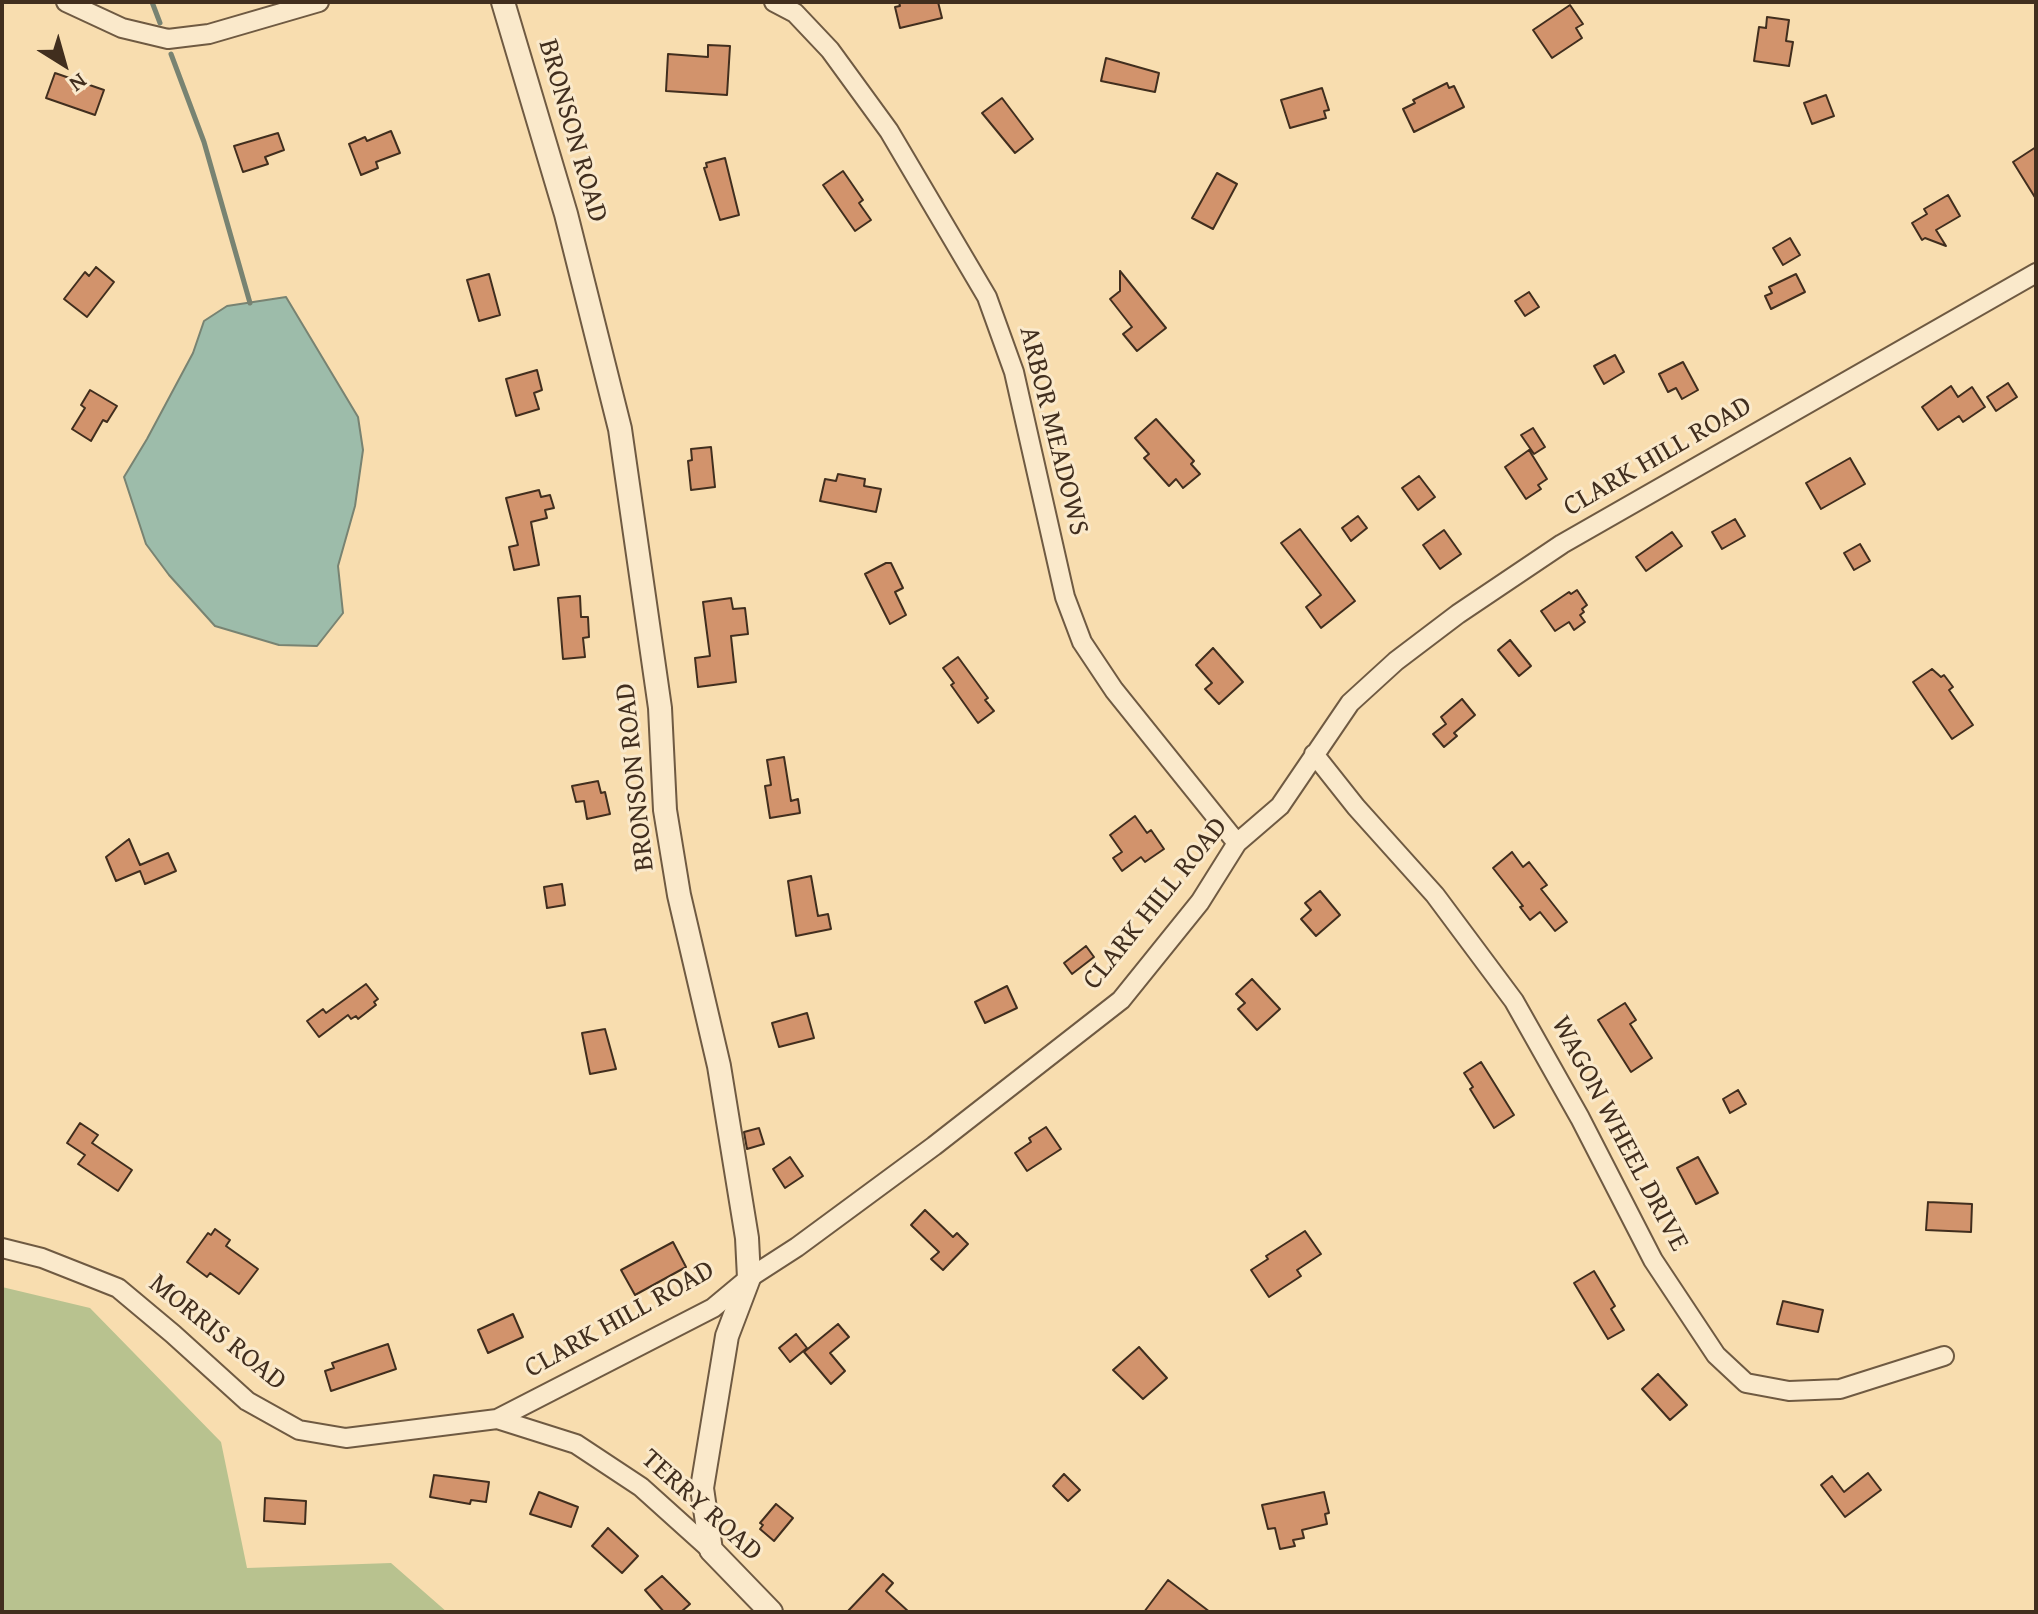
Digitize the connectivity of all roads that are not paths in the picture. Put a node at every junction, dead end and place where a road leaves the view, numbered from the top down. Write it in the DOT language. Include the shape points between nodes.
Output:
graph roads {
  1 [pos="66,2"];
  2 [pos="319,2"];
  3 [pos="503,2"];
  4 [pos="774,2"];
  5 [pos="2036,273"];
  6 [pos="1314,754"];
  7 [pos="1237,843"];
  8 [pos="2,1248"];
  9 [pos="749,1278"];
  10 [pos="1944,1356"];
  11 [pos="497,1419"];
  12 [pos="711,1550"];
  13 [pos="771,1612"];
  1 -- 2 [label="street" via="122,28 168,39 209,34"];
  3 -- 9 [label="street, BRONSON ROAD" via="566,214 620,429 660,708 665,810 719,1066"];
  4 -- 7 [label="street, ARBOR MEADOWS" via="795,13 830,50 889,131 987,297 1014,372 1065,597 1082,642"];
  5 -- 6 [label="street, CLARK HILL ROAD" via="1562,544 1396,661 1350,703"];
  6 -- 7 [label="street, CLARK HILL ROAD" via="1280,806"];
  6 -- 10 [label="street, WAGON WHEEL DRIVE" via="1435,895 1514,1001 1653,1260 1716,1355 1746,1383 1789,1391 1840,1389"];
  7 -- 9 [label="street, CLARK HILL ROAD" via="1200,902 1121,1000 934,1146"];
  8 -- 11 [label="street, MORRIS ROAD" via="118,1288 247,1401 299,1430 346,1438"];
  9 -- 11 [label="street, CLARK HILL ROAD" via="713,1308"];
  9 -- 12 [label="street, BRONSON ROAD" via="727,1336 702,1488"];
  11 -- 12 [label="street, TERRY ROAD" via="576,1444 641,1487"];
  12 -- 13 [label="street, TERRY ROAD"];
}
